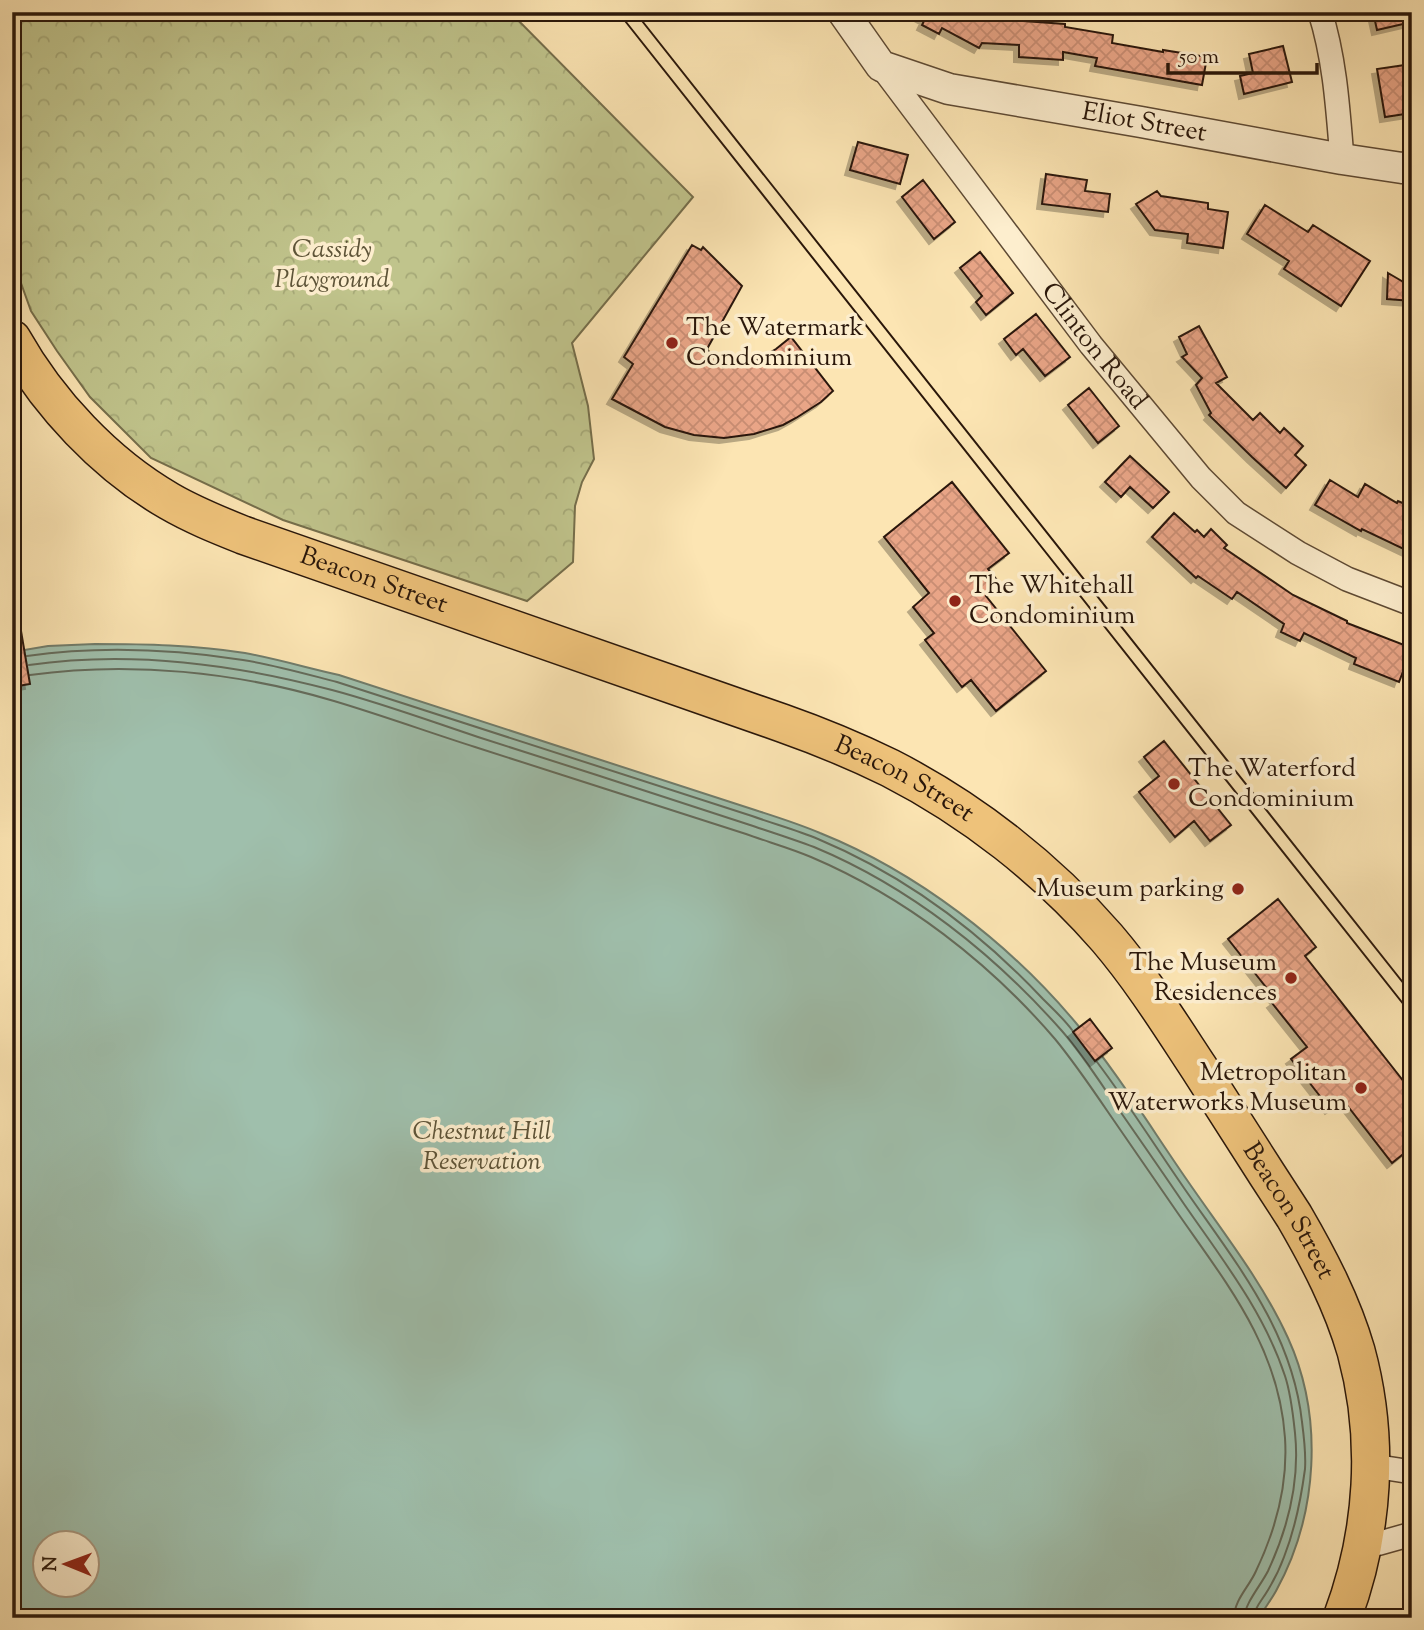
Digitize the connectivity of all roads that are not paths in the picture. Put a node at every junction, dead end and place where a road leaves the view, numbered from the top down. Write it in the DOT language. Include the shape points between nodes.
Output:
graph roads {
  1 [pos="844,12"];
  2 [pos="1320,12"];
  3 [pos="881,66"];
  4 [pos="1342,159"];
  5 [pos="1412,167"];
  6 [pos="12,339"];
  7 [pos="1412,604"];
  8 [pos="1371,1468"];
  9 [pos="1412,1472"];
  10 [pos="1412,1534"];
  11 [pos="1363,1545"];
  12 [pos="1342,1618"];
  1 -- 3 [label="street, Clinton Road"];
  2 -- 4 [label="street" via="1327,34"];
  3 -- 4 [label="street, Eliot Street" via="949,89"];
  3 -- 7 [label="street, Clinton Road" via="1091,345 1200,478 1236,513 1298,553 1347,579"];
  4 -- 5 [label="street, Eliot Street"];
  6 -- 8 [label="main road, Beacon Street" via="45,389 80,429 144,485 191,513 845,747 923,787 1033,864 1108,939 1151,995 1310,1244 1339,1303 1356,1352"];
  8 -- 9 [label="street"];
  8 -- 11 [label="main road, Beacon Street"];
  10 -- 11 [label="street"];
  11 -- 12 [label="main road, Beacon Street"];
}
